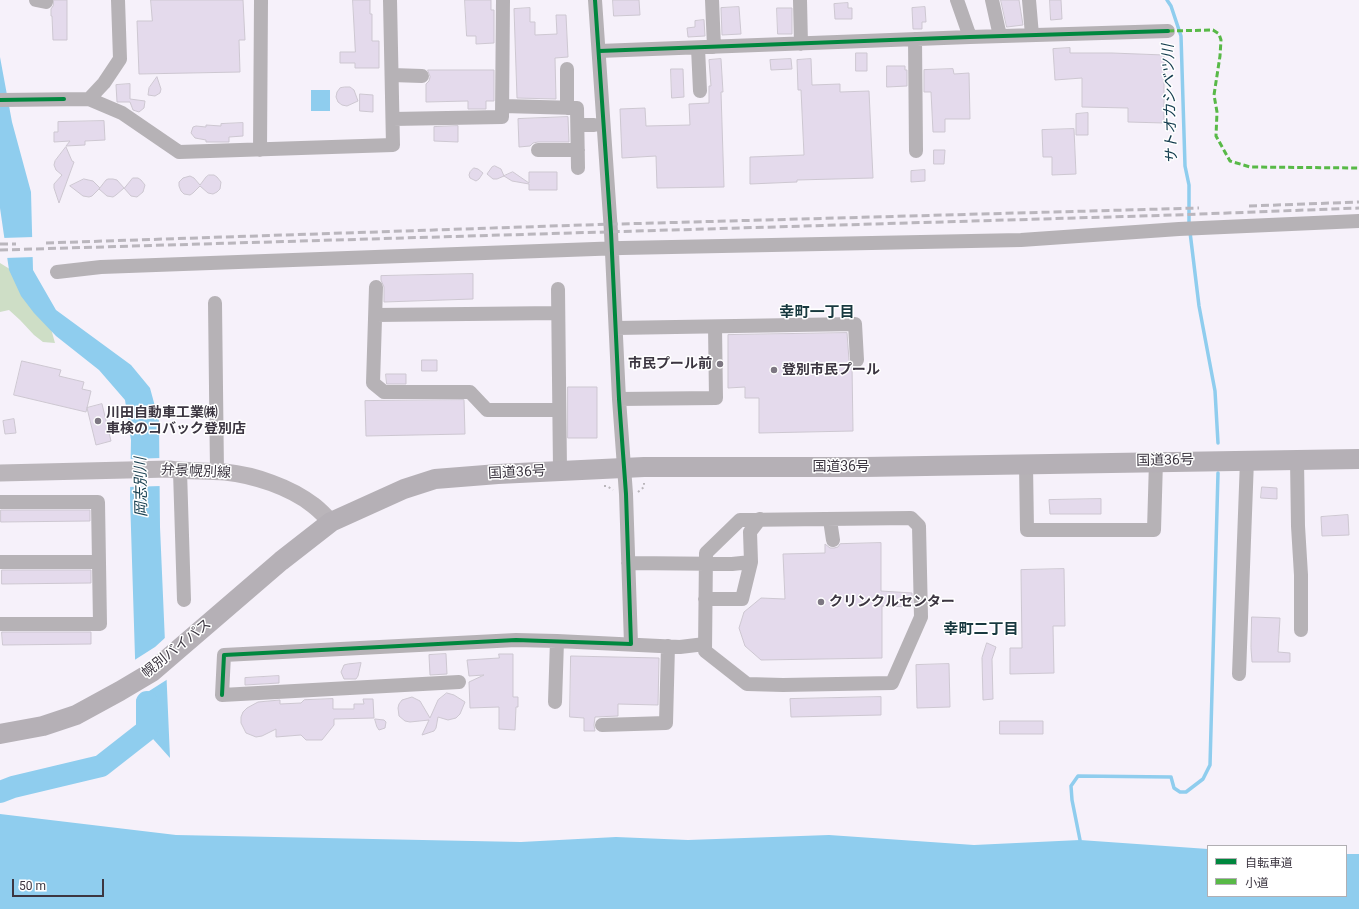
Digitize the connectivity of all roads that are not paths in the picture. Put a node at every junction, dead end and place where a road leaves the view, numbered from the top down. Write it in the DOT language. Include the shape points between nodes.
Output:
graph roads {
  1 [pos="36,0"];
  2 [pos="46,0"];
  3 [pos="118,0"];
  4 [pos="261,0"];
  5 [pos="390,0"];
  6 [pos="503,0"];
  7 [pos="595,0"];
  8 [pos="712,0"];
  9 [pos="800,0"];
  10 [pos="957,0"];
  11 [pos="992,0"];
  12 [pos="1029,0"];
  13 [pos="1168,31"];
  14 [pos="1032,35"];
  15 [pos="1000,36"];
  16 [pos="970,37"];
  17 [pos="915,39"];
  18 [pos="801,44"];
  19 [pos="714,47"];
  20 [pos="698,48"];
  21 [pos="599,51"];
  22 [pos="567,69"];
  23 [pos="392,75"];
  24 [pos="422,76"];
  25 [pos="700,91"];
  26 [pos="89,99"];
  27 [pos="0,100"];
  28 [pos="503,106"];
  29 [pos="567,108"];
  30 [pos="393,119"];
  31 [pos="578,125"];
  32 [pos="594,125"];
  33 [pos="260,150"];
  34 [pos="538,150"];
  35 [pos="578,150"];
  36 [pos="916,151"];
  37 [pos="578,168"];
  38 [pos="1359,221"];
  39 [pos="612,249"];
  40 [pos="58,272"];
  41 [pos="376,288"];
  42 [pos="558,289"];
  43 [pos="215,303"];
  44 [pos="558,313"];
  45 [pos="376,315"];
  46 [pos="715,327"];
  47 [pos="616,328"];
  48 [pos="857,360"];
  49 [pos="619,399"];
  50 [pos="559,410"];
  51 [pos="1359,458"];
  52 [pos="1247,460"];
  53 [pos="1297,460"];
  54 [pos="1156,461"];
  55 [pos="1026,464"];
  56 [pos="624,468"];
  57 [pos="175,470"];
  58 [pos="560,470"];
  59 [pos="217,472"];
  60 [pos="0,473"];
  61 [pos="0,502"];
  62 [pos="760,519"];
  63 [pos="830,520"];
  64 [pos="331,522"];
  65 [pos="833,540"];
  66 [pos="0,562"];
  67 [pos="98,562"];
  68 [pos="751,562"];
  69 [pos="628,563"];
  70 [pos="705,563"];
  71 [pos="705,599"];
  72 [pos="184,600"];
  73 [pos="0,624"];
  74 [pos="1301,630"];
  75 [pos="557,641"];
  76 [pos="631,644"];
  77 [pos="705,644"];
  78 [pos="668,646"];
  79 [pos="1239,674"];
  80 [pos="459,682"];
  81 [pos="555,702"];
  82 [pos="602,725"];
  83 [pos="0,734"];
  1 -- 2 [label="street"];
  3 -- 26 [label="street" via="120,59 104,83"];
  4 -- 33 [label="street"];
  5 -- 23 [label="street"];
  6 -- 28 [label="street"];
  7 -- 21 [label="street"];
  8 -- 19 [label="street"];
  9 -- 18 [label="street"];
  10 -- 16 [label="street"];
  11 -- 15 [label="street"];
  12 -- 14 [label="street"];
  13 -- 14 [label="street"];
  14 -- 15 [label="street"];
  15 -- 16 [label="street"];
  16 -- 17 [label="street"];
  17 -- 18 [label="street"];
  17 -- 36 [label="street"];
  18 -- 19 [label="street"];
  19 -- 20 [label="street"];
  20 -- 21 [label="street"];
  20 -- 25 [label="street"];
  21 -- 39 [label="street"];
  22 -- 29 [label="street"];
  23 -- 24 [label="street"];
  23 -- 30 [label="street"];
  26 -- 27 [label="street"];
  26 -- 33 [label="street" via="122,113 179,152"];
  28 -- 29 [label="street"];
  28 -- 30 [label="street" via="502,117"];
  29 -- 31 [label="street" via="577,108"];
  30 -- 33 [label="street" via="394,146"];
  31 -- 32 [label="street"];
  31 -- 35 [label="street"];
  34 -- 35 [label="street"];
  35 -- 37 [label="street"];
  38 -- 39 [label="street" via="1179,229 1021,240"];
  39 -- 40 [label="street" via="101,267"];
  39 -- 47 [label="street"];
  41 -- 45 [label="street"];
  42 -- 44 [label="street"];
  43 -- 59 [label="street"];
  44 -- 45 [label="street"];
  44 -- 50 [label="street"];
  45 -- 50 [label="street" via="373,383 384,392 470,392 487,410"];
  46 -- 47 [label="street"];
  46 -- 48 [label="street" via="855,324"];
  46 -- 49 [label="street" via="716,398"];
  47 -- 49 [label="street"];
  49 -- 56 [label="street"];
  50 -- 58 [label="street"];
  51 -- 53 [label="highway, 国道36号"];
  52 -- 53 [label="highway, 国道36号"];
  52 -- 54 [label="highway, 国道36号"];
  52 -- 79 [label="street"];
  53 -- 74 [label="street"];
  54 -- 55 [label="highway, 国道36号"];
  54 -- 55 [label="street" via="1154,530 1027,530"];
  55 -- 56 [label="highway, 国道36号"];
  56 -- 58 [label="highway, 国道36号"];
  56 -- 69 [label="street"];
  57 -- 59 [label="main road, 弁景幌別線"];
  57 -- 60 [label="main road, 弁景幌別線"];
  57 -- 72 [label="street"];
  58 -- 64 [label="highway, 国道36号" via="435,479 404,489"];
  59 -- 64 [label="main road, 弁景幌別線" via="245,475 272,484 313,505"];
  61 -- 67 [label="street" via="98,502"];
  62 -- 63 [label="street"];
  62 -- 68 [label="street" via="750,532"];
  62 -- 70 [label="street" via="740,520 706,553"];
  63 -- 65 [label="street"];
  63 -- 77 [label="street" via="911,518 919,526 921,617 892,683 747,684 705,651"];
  64 -- 83 [label="highway, 幌別バイパス" via="152,672 76,715 43,726"];
  66 -- 67 [label="street"];
  67 -- 73 [label="street" via="100,624"];
  68 -- 70 [label="street"];
  68 -- 71 [label="street" via="742,599"];
  69 -- 70 [label="street"];
  69 -- 76 [label="street"];
  70 -- 71 [label="street"];
  71 -- 77 [label="street"];
  75 -- 76 [label="street"];
  75 -- 80 [label="street" via="516,640 224,654 222,695"];
  75 -- 81 [label="street"];
  76 -- 78 [label="street"];
  77 -- 78 [label="street"];
  78 -- 82 [label="street" via="666,723"];
}
